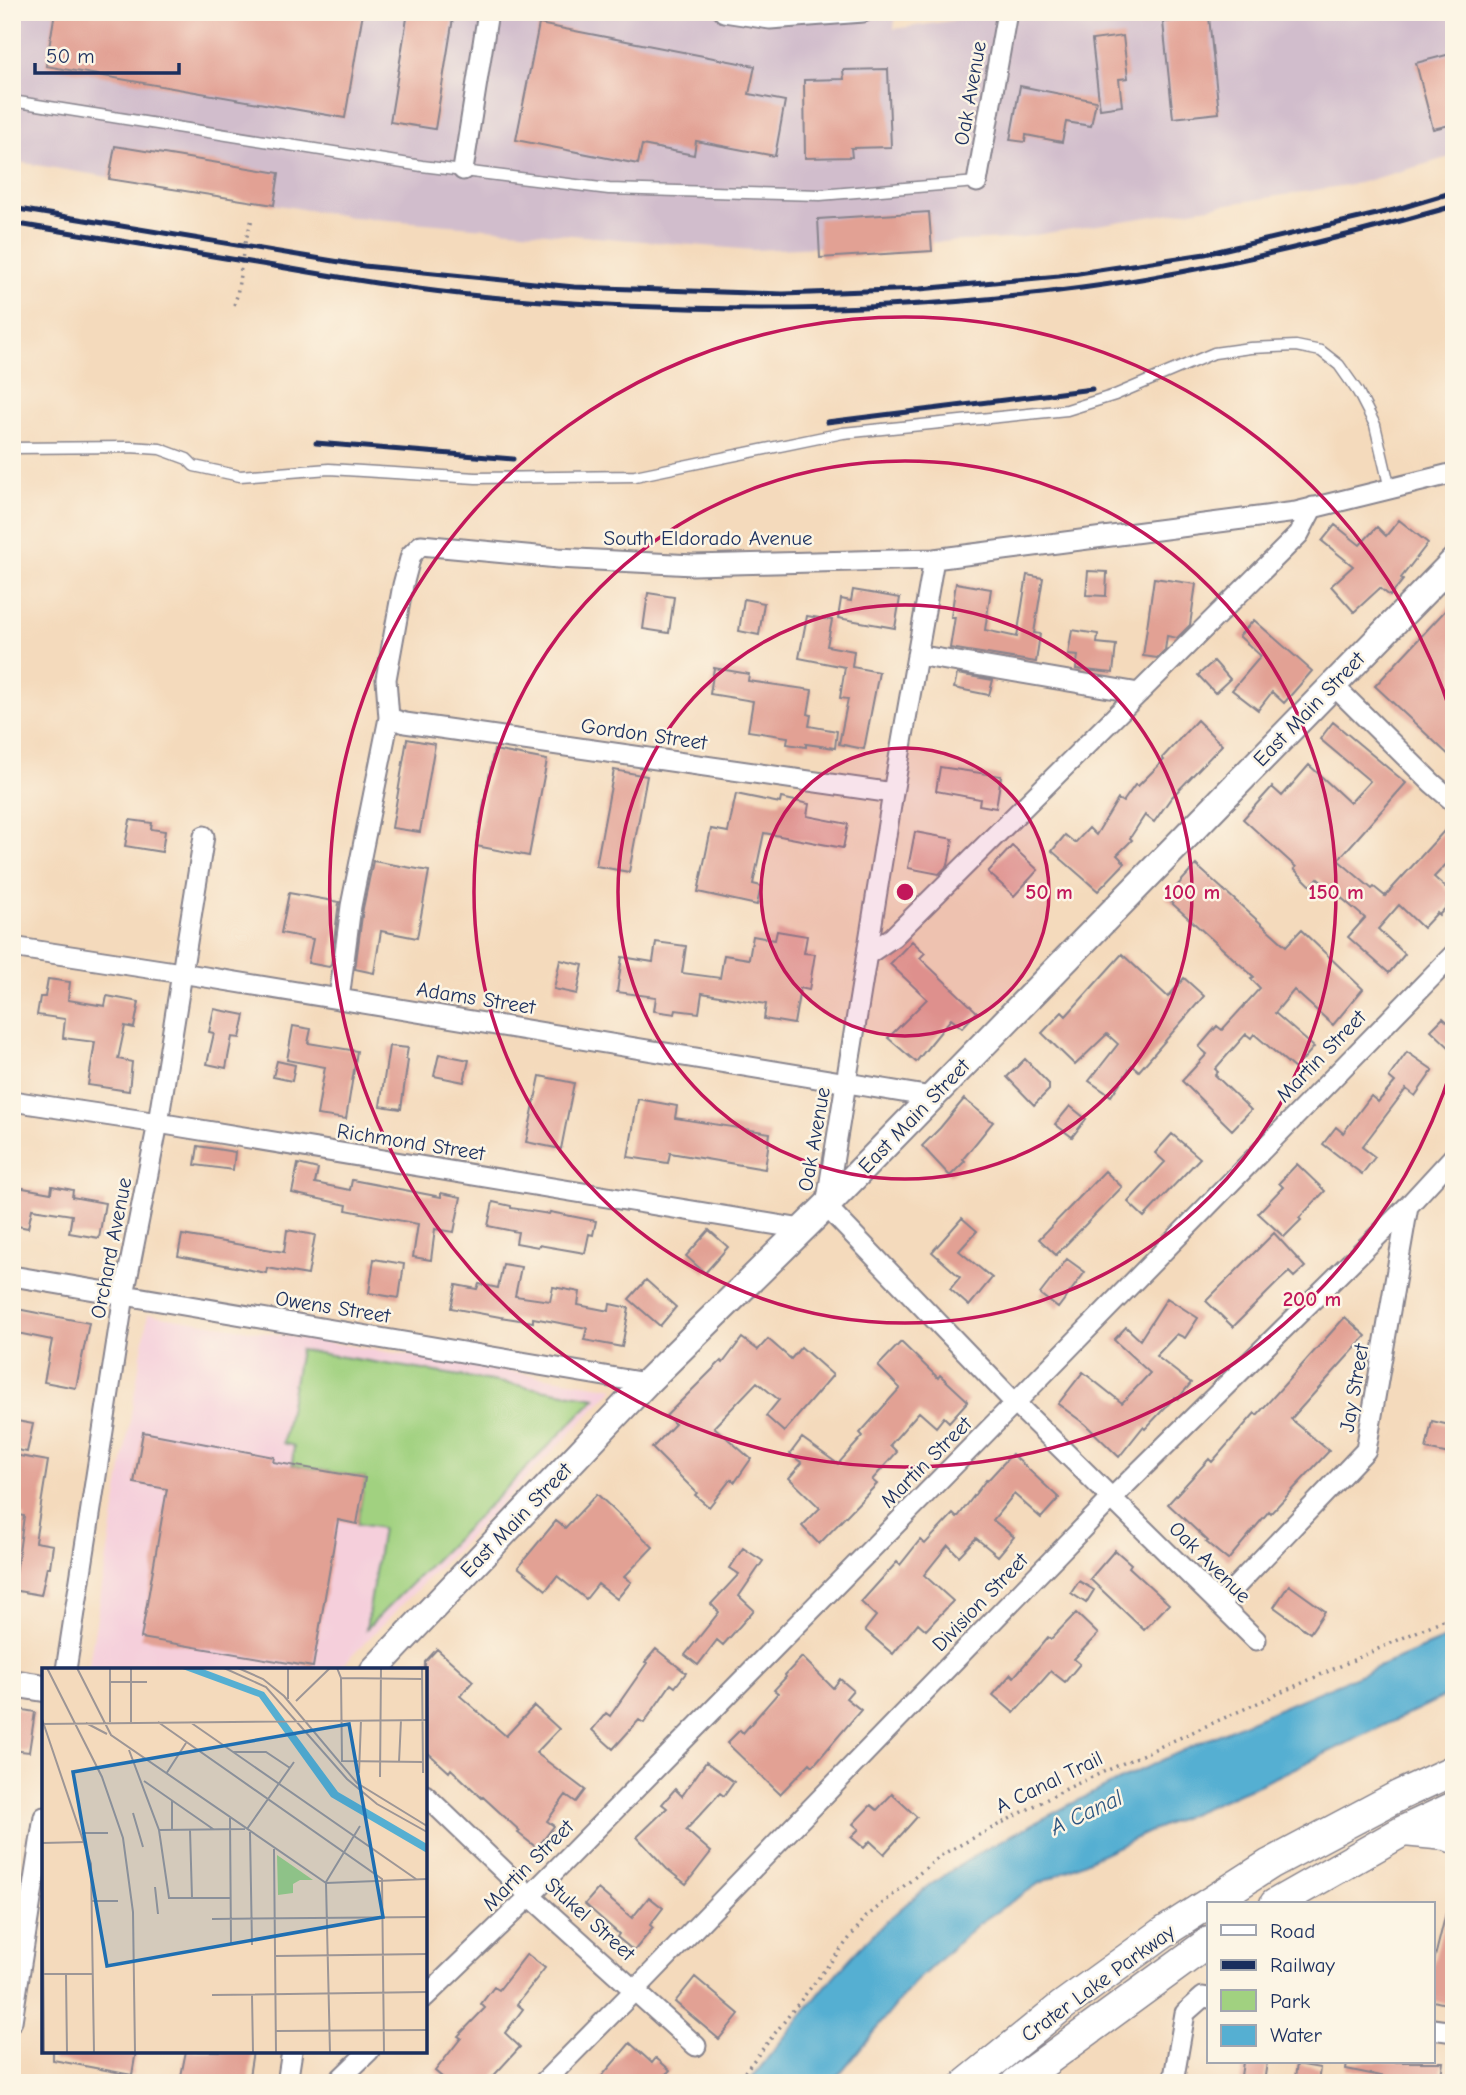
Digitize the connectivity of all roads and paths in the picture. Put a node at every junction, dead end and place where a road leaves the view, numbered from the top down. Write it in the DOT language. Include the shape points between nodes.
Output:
graph roads {
  1 [pos="488,12"];
  2 [pos="724,12"];
  3 [pos="863,12"];
  4 [pos="1007,12"];
  5 [pos="12,101"];
  6 [pos="463,170"];
  7 [pos="977,182"];
  8 [pos="252,219"];
  9 [pos="234,305"];
  10 [pos="12,447"];
  11 [pos="1454,473"];
  12 [pos="1390,489"];
  13 [pos="1313,507"];
  14 [pos="934,559"];
  15 [pos="1454,561"];
  16 [pos="917,655"];
  17 [pos="1333,685"];
  18 [pos="1139,693"];
  19 [pos="389,718"];
  20 [pos="893,793"];
  21 [pos="1454,802"];
  22 [pos="204,836"];
  23 [pos="12,947"];
  24 [pos="1454,954"];
  25 [pos="867,955"];
  26 [pos="181,973"];
  27 [pos="339,999"];
  28 [pos="847,1083"];
  29 [pos="932,1097"];
  30 [pos="12,1101"];
  31 [pos="158,1123"];
  32 [pos="1454,1156"];
  33 [pos="826,1206"];
  34 [pos="1408,1206"];
  35 [pos="802,1229"];
  36 [pos="12,1276"];
  37 [pos="124,1295"];
  38 [pos="646,1383"];
  39 [pos="1015,1403"];
  40 [pos="1112,1498"];
  41 [pos="1219,1604"];
  42 [pos="1454,1615"];
  43 [pos="1256,1640"];
  44 [pos="66,1668"];
  45 [pos="376,1668"];
  46 [pos="12,1683"];
  47 [pos="42,1689"];
  48 [pos="1454,1770"];
  49 [pos="427,1797"];
  50 [pos="1454,1807"];
  51 [pos="42,1830"];
  52 [pos="1403,1831"];
  53 [pos="1454,1838"];
  54 [pos="530,1896"];
  55 [pos="1211,1902"];
  56 [pos="1279,1902"];
  57 [pos="1207,1904"];
  58 [pos="1207,1943"];
  59 [pos="635,1990"];
  60 [pos="427,1995"];
  61 [pos="1207,1998"];
  62 [pos="12,2021"];
  63 [pos="1434,2029"];
  64 [pos="1454,2032"];
  65 [pos="696,2046"];
  66 [pos="292,2053"];
  67 [pos="367,2053"];
  68 [pos="287,2083"];
  69 [pos="336,2083"];
  70 [pos="543,2083"];
  71 [pos="736,2083"];
  72 [pos="967,2083"];
  73 [pos="1016,2083"];
  74 [pos="1173,2083"];
  1 -- 6 [label="street"];
  2 -- 3 [label="street" via="770,19"];
  4 -- 7 [label="street, Oak Avenue"];
  5 -- 6 [label="lane"];
  6 -- 7 [label="lane" via="609,188 820,195"];
  8 -- 9 [label="path"];
  10 -- 12 [label="lane" via="160,449 194,466 240,476 329,469 476,478 635,476 843,433 1067,410 1214,353 1296,346 1321,351 1339,365 1358,392 1375,425"];
  11 -- 12 [label="street, South Eldorado Avenue"];
  12 -- 13 [label="street, South Eldorado Avenue"];
  13 -- 14 [label="street, South Eldorado Avenue"];
  13 -- 18 [label="street" via="1299,534"];
  14 -- 16 [label="street, Oak Avenue"];
  14 -- 19 [label="street, South Eldorado Avenue" via="693,565 421,545 411,555 402,585 386,679"];
  15 -- 17 [label="street, East Main Street"];
  16 -- 18 [label="street"];
  16 -- 20 [label="street, Oak Avenue"];
  17 -- 21 [label="street"];
  17 -- 29 [label="street, East Main Street"];
  18 -- 25 [label="street" via="893,937"];
  19 -- 20 [label="street, Gordon Street"];
  19 -- 27 [label="street, South Eldorado Avenue" via="351,906"];
  20 -- 25 [label="street, Oak Avenue"];
  22 -- 26 [label="street, Orchard Avenue"];
  23 -- 26 [label="street, Adams Street"];
  24 -- 39 [label="street, Martin Street"];
  25 -- 28 [label="street, Oak Avenue"];
  26 -- 27 [label="street, Adams Street"];
  26 -- 31 [label="street, Orchard Avenue"];
  27 -- 28 [label="street, Adams Street"];
  28 -- 29 [label="street, Adams Street"];
  28 -- 33 [label="street, Oak Avenue"];
  29 -- 33 [label="street, East Main Street"];
  30 -- 31 [label="street, Richmond Street"];
  31 -- 35 [label="street, Richmond Street"];
  31 -- 37 [label="street, Orchard Avenue"];
  32 -- 34 [label="street, Division Street"];
  33 -- 35 [label="street, East Main Street"];
  33 -- 39 [label="street, Oak Avenue"];
  34 -- 40 [label="street, Division Street"];
  34 -- 41 [label="street, Jay Street" via="1366,1450"];
  35 -- 38 [label="street, East Main Street"];
  36 -- 37 [label="street, Owens Street"];
  37 -- 38 [label="street, Owens Street"];
  37 -- 44 [label="street, Orchard Avenue"];
  38 -- 45 [label="street, East Main Street"];
  39 -- 40 [label="street, Oak Avenue"];
  39 -- 54 [label="street, Martin Street"];
  40 -- 41 [label="street, Oak Avenue"];
  40 -- 59 [label="street, Division Street"];
  41 -- 43 [label="street, Oak Avenue"];
  42 -- 71 [label="path, A Canal Trail" via="1070,1787 943,1853 866,1917"];
  46 -- 47 [label="street"];
  48 -- 55 [label="main road, Crater Lake Parkway" via="1270,1864"];
  49 -- 54 [label="street, Stukel Street"];
  50 -- 52 [label="main road"];
  51 -- 62 [label="street"];
  52 -- 53 [label="main road"];
  52 -- 56 [label="main road"];
  54 -- 59 [label="street, Stukel Street"];
  54 -- 60 [label="street, Martin Street"];
  57 -- 72 [label="main road, Crater Lake Parkway" via="1062,2006"];
  58 -- 73 [label="main road, Crater Lake Parkway"];
  59 -- 65 [label="street, Stukel Street"];
  59 -- 70 [label="street, Division Street"];
  61 -- 74 [label="street" via="1185,2013"];
  63 -- 64 [label="street"];
  66 -- 68 [label="street"];
  67 -- 69 [label="street"];
}
